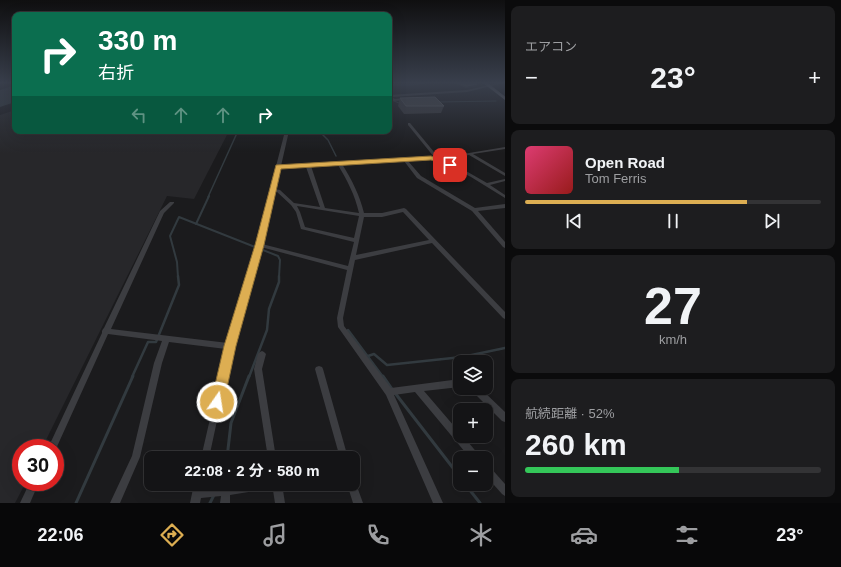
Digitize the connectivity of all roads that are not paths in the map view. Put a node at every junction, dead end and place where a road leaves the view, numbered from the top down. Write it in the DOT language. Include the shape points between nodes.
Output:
graph roads {
  1 [pos="410,124"];
  2 [pos="285,134"];
  3 [pos="505,148"];
  4 [pos="471,155"];
  5 [pos="438,159"];
  6 [pos="405,160"];
  7 [pos="339,164"];
  8 [pos="308,165"];
  9 [pos="278,167"];
  10 [pos="505,175"];
  11 [pos="505,180"];
  12 [pos="488,184"];
  13 [pos="272,190"];
  14 [pos="505,197"];
  15 [pos="172,203"];
  16 [pos="293,204"];
  17 [pos="505,206"];
  18 [pos="323,209"];
  19 [pos="474,210"];
  20 [pos="362,215"];
  21 [pos="357,241"];
  22 [pos="432,241"];
  23 [pos="259,245"];
  24 [pos="505,246"];
  25 [pos="354,258"];
  26 [pos="351,269"];
  27 [pos="505,316"];
  28 [pos="105,331"];
  29 [pos="166,339"];
  30 [pos="230,346"];
  31 [pos="262,354"];
  32 [pos="319,369"];
  33 [pos="453,384"];
  34 [pos="417,389"];
  35 [pos="389,392"];
  36 [pos="482,395"];
  37 [pos="505,418"];
  38 [pos="56,439"];
  39 [pos="207,451"];
  40 [pos="271,451"];
  41 [pos="342,451"];
  42 [pos="470,451"];
  43 [pos="493,477"];
  44 [pos="31,491"];
  45 [pos="226,491"];
  46 [pos="278,491"];
  47 [pos="354,491"];
  48 [pos="505,491"];
  49 [pos="196,498"];
  50 [pos="25,503"];
  51 [pos="115,503"];
  52 [pos="225,503"];
  53 [pos="280,503"];
  54 [pos="358,503"];
  55 [pos="438,503"];
  1 -- 5 [label="street"];
  2 -- 9 [label="street"];
  3 -- 4 [label="street"];
  4 -- 5 [label="street"];
  4 -- 10 [label="street"];
  5 -- 6 [label="street"];
  5 -- 12 [label="street"];
  6 -- 7 [label="street"];
  6 -- 19 [label="street" via="419,177"];
  7 -- 8 [label="street"];
  7 -- 20 [label="street" via="356,193"];
  8 -- 9 [label="street"];
  8 -- 18 [label="street"];
  9 -- 13 [label="street"];
  11 -- 12 [label="street"];
  12 -- 14 [label="street"];
  13 -- 16 [label="street" via="278,191"];
  13 -- 23 [label="street"];
  15 -- 28 [label="street" via="162,212"];
  16 -- 18 [label="street"];
  16 -- 21 [label="street" via="303,228"];
  17 -- 19 [label="street"];
  18 -- 20 [label="street"];
  19 -- 24 [label="street"];
  20 -- 21 [label="street"];
  20 -- 22 [label="street" via="382,215 404,210"];
  21 -- 25 [label="street"];
  22 -- 25 [label="street"];
  22 -- 27 [label="street"];
  23 -- 26 [label="street"];
  23 -- 30 [label="street"];
  25 -- 26 [label="street"];
  26 -- 35 [label="street" via="340,318 341,327"];
  28 -- 29 [label="street"];
  28 -- 38 [label="street"];
  29 -- 30 [label="street"];
  29 -- 51 [label="street" via="158,362 136,457"];
  30 -- 39 [label="street"];
  31 -- 40 [label="street" via="258,369"];
  32 -- 41 [label="street"];
  33 -- 34 [label="street"];
  34 -- 35 [label="street"];
  34 -- 42 [label="street"];
  35 -- 55 [label="street"];
  36 -- 37 [label="street"];
  43 -- 48 [label="street"];
  44 -- 50 [label="street"];
  45 -- 49 [label="street"];
  45 -- 52 [label="street"];
  46 -- 53 [label="street"];
  47 -- 54 [label="street"];
}
